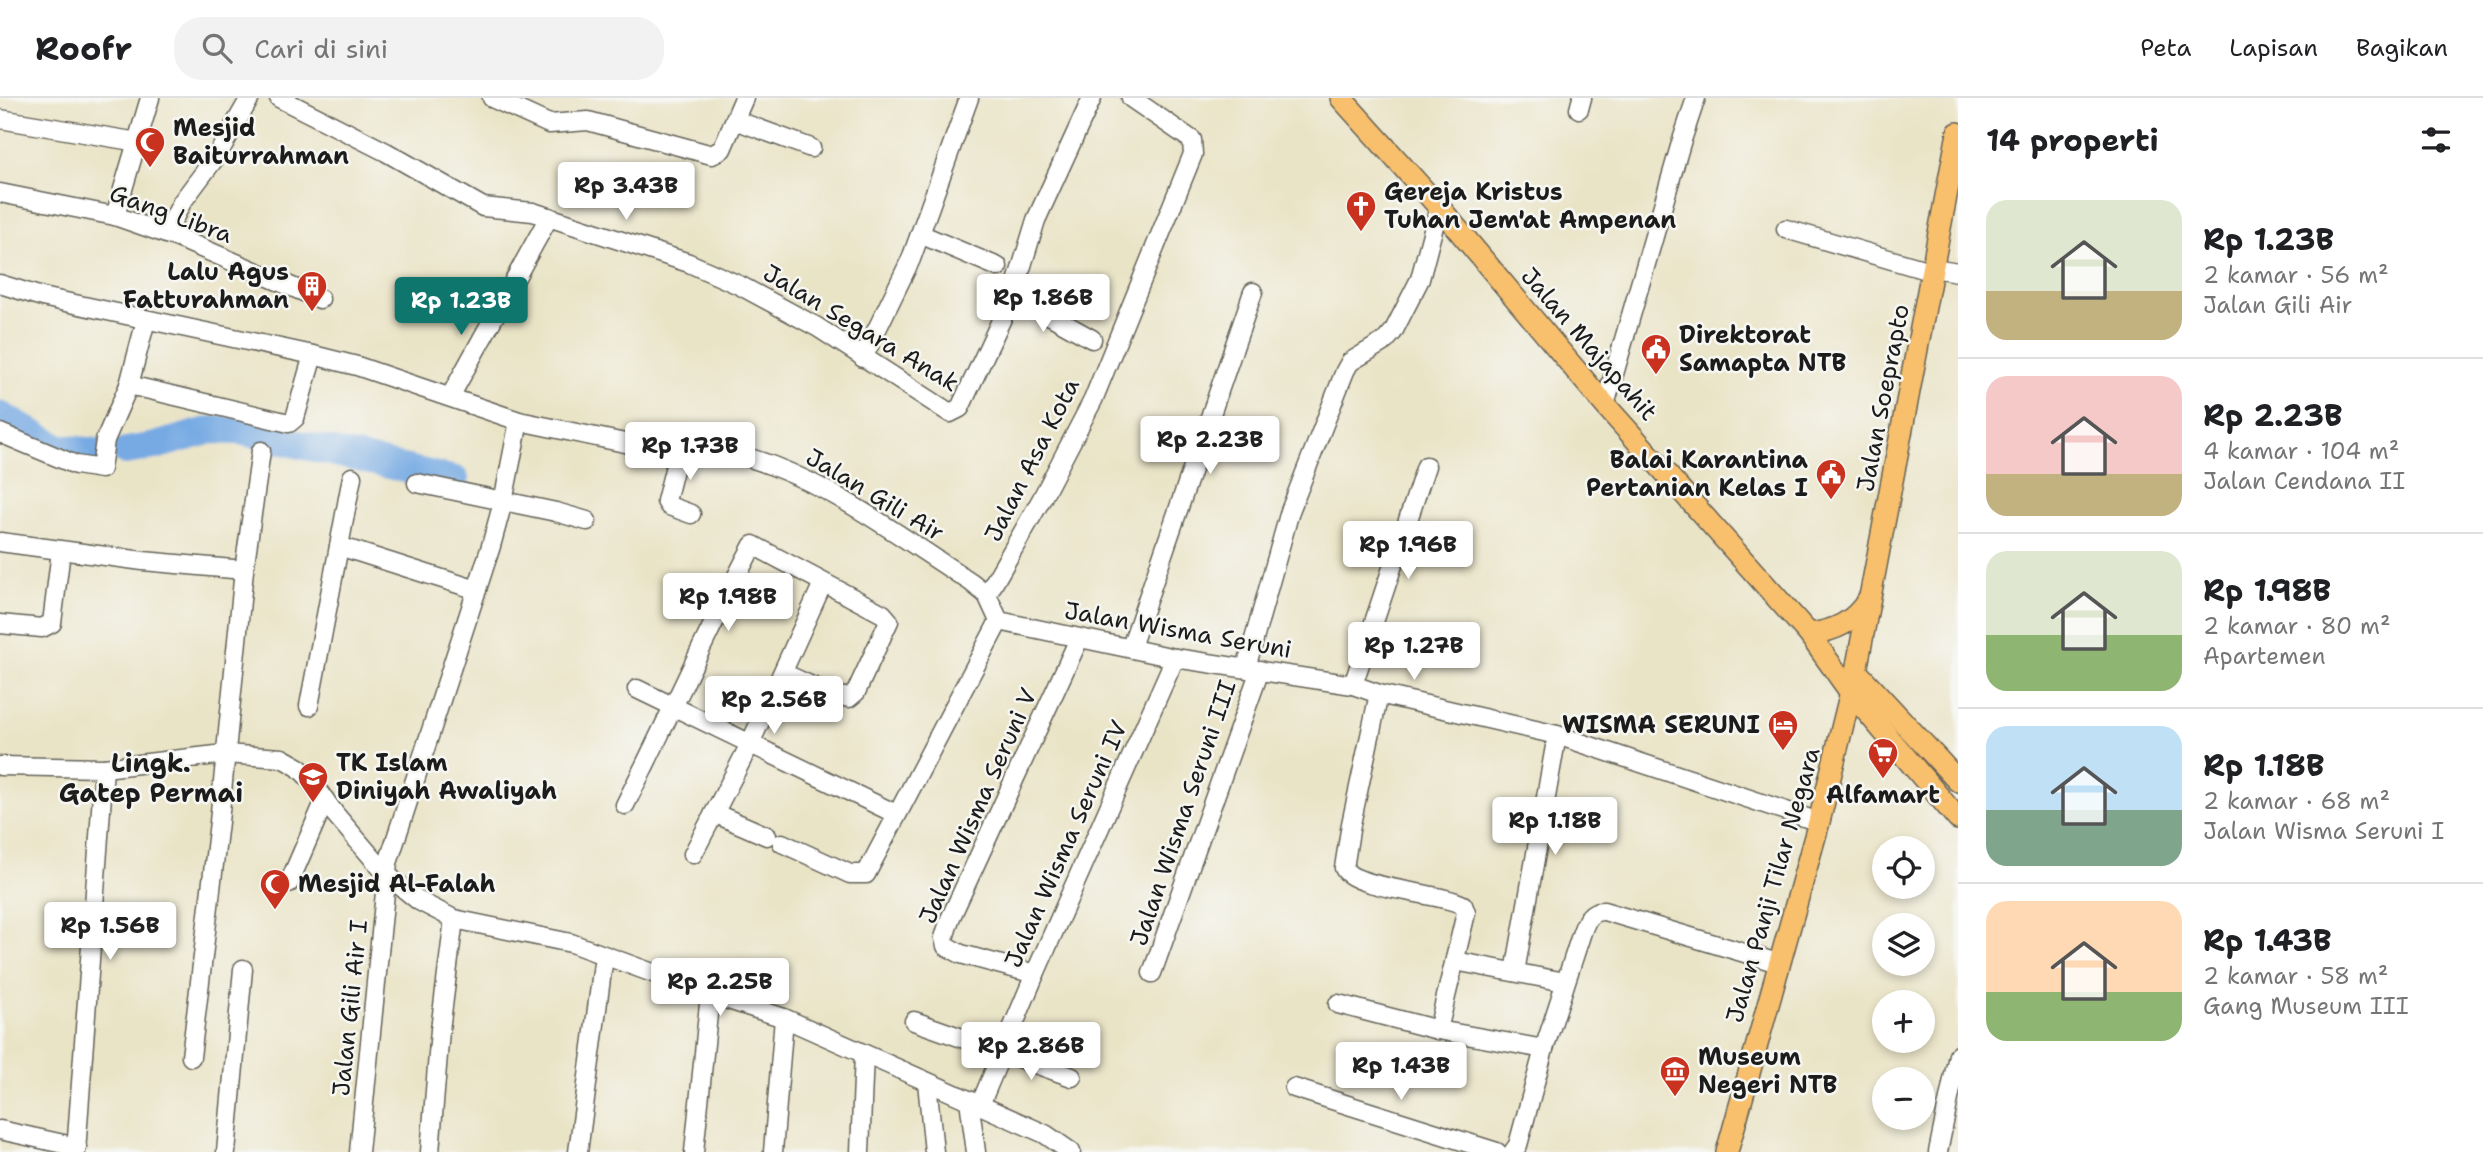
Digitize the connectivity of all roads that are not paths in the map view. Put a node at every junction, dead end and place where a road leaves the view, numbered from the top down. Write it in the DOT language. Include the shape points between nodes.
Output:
graph roads {
  1 [pos="150,98"];
  2 [pos="250,98"];
  3 [pos="279,98"];
  4 [pos="492,98"];
  5 [pos="744,98"];
  6 [pos="970,98"];
  7 [pos="1092,98"];
  8 [pos="1131,98"];
  9 [pos="1341,98"];
  10 [pos="1696,98"];
  11 [pos="0,119"];
  12 [pos="735,120"];
  13 [pos="1958,133"];
  14 [pos="138,142"];
  15 [pos="811,148"];
  16 [pos="0,193"];
  17 [pos="1439,207"];
  18 [pos="115,216"];
  19 [pos="549,217"];
  20 [pos="1786,229"];
  21 [pos="166,234"];
  22 [pos="920,234"];
  23 [pos="998,267"];
  24 [pos="1933,270"];
  25 [pos="1958,272"];
  26 [pos="0,284"];
  27 [pos="1253,292"];
  28 [pos="1013,295"];
  29 [pos="320,299"];
  30 [pos="146,320"];
  31 [pos="1092,339"];
  32 [pos="313,355"];
  33 [pos="863,358"];
  34 [pos="129,385"];
  35 [pos="450,397"];
  36 [pos="1605,405"];
  37 [pos="519,421"];
  38 [pos="0,433"];
  39 [pos="261,451"];
  40 [pos="678,454"];
  41 [pos="1426,466"];
  42 [pos="352,477"];
  43 [pos="417,483"];
  44 [pos="503,502"];
  45 [pos="691,514"];
  46 [pos="587,521"];
  47 [pos="0,542"];
  48 [pos="339,546"];
  49 [pos="61,551"];
  50 [pos="244,570"];
  51 [pos="823,583"];
  52 [pos="477,590"];
  53 [pos="1873,590"];
  54 [pos="987,595"];
  55 [pos="999,621"];
  56 [pos="0,624"];
  57 [pos="1809,634"];
  58 [pos="1079,639"];
  59 [pos="1131,647"];
  60 [pos="1175,658"];
  61 [pos="1253,669"];
  62 [pos="1856,671"];
  63 [pos="783,673"];
  64 [pos="1353,685"];
  65 [pos="636,690"];
  66 [pos="1851,693"];
  67 [pos="1379,694"];
  68 [pos="309,706"];
  69 [pos="674,708"];
  70 [pos="1557,735"];
  71 [pos="749,746"];
  72 [pos="225,754"];
  73 [pos="0,766"];
  74 [pos="104,768"];
  75 [pos="1958,781"];
  76 [pos="325,800"];
  77 [pos="625,805"];
  78 [pos="714,813"];
  79 [pos="896,814"];
  80 [pos="1958,819"];
  81 [pos="1819,822"];
  82 [pos="693,853"];
  83 [pos="387,875"];
  84 [pos="289,883"];
  85 [pos="454,919"];
  86 [pos="604,956"];
  87 [pos="1455,961"];
  88 [pos="1778,963"];
  89 [pos="243,969"];
  90 [pos="1515,972"];
  91 [pos="1152,973"];
  92 [pos="1035,974"];
  93 [pos="1565,982"];
  94 [pos="710,995"];
  95 [pos="1338,1004"];
  96 [pos="783,1018"];
  97 [pos="914,1021"];
  98 [pos="1438,1030"];
  99 [pos="1544,1049"];
  100 [pos="1003,1051"];
  101 [pos="864,1054"];
  102 [pos="1958,1055"];
  103 [pos="191,1057"];
  104 [pos="1072,1077"];
  105 [pos="927,1082"];
  106 [pos="1294,1088"];
  107 [pos="975,1103"];
  108 [pos="0,1130"];
  109 [pos="77,1149"];
  110 [pos="226,1152"];
  111 [pos="359,1152"];
  112 [pos="430,1152"];
  113 [pos="578,1152"];
  114 [pos="694,1152"];
  115 [pos="773,1152"];
  116 [pos="860,1152"];
  117 [pos="934,1152"];
  118 [pos="976,1152"];
  119 [pos="1071,1152"];
  120 [pos="1497,1152"];
  121 [pos="1513,1152"];
  122 [pos="1727,1152"];
  123 [pos="1938,1152"];
  1 -- 14 [label="street"];
  2 -- 21 [label="street"];
  3 -- 19 [label="street, Jalan Segara Anak" via="483,207 524,209"];
  4 -- 12 [label="street" via="543,123 588,121 712,155 718,153"];
  5 -- 12 [label="street"];
  6 -- 22 [label="street"];
  7 -- 28 [label="street" via="1036,220"];
  8 -- 54 [label="street, Jalan Asa Kota" via="1192,140 1193,154 1093,400"];
  9 -- 17 [label="main road, Jalan Majapahit"];
  10 -- 36 [label="street"];
  11 -- 14 [label="street"];
  12 -- 15 [label="street"];
  13 -- 24 [label="main road, Jalan Soeprapto"];
  14 -- 18 [label="street"];
  16 -- 18 [label="street, Gang Libra"];
  17 -- 36 [label="main road, Jalan Majapahit"];
  17 -- 61 [label="street, Jalan Wisma Seruni III" via="1420,279 1392,332 1350,362 1345,371 1290,511"];
  18 -- 21 [label="street, Gang Libra"];
  19 -- 33 [label="street, Jalan Segara Anak" via="689,263 817,327"];
  19 -- 35 [label="street"];
  20 -- 24 [label="street"];
  21 -- 29 [label="street, Gang Libra"];
  22 -- 23 [label="street"];
  22 -- 33 [label="street"];
  24 -- 25 [label="street"];
  24 -- 53 [label="main road, Jalan Soeprapto"];
  26 -- 30 [label="street, Jalan Gili Air"];
  27 -- 59 [label="street"];
  28 -- 31 [label="street"];
  28 -- 33 [label="street, Jalan Segara Anak" via="960,408 954,412"];
  30 -- 32 [label="street, Jalan Gili Air"];
  30 -- 34 [label="street"];
  32 -- 34 [label="street" via="295,418 289,423"];
  32 -- 35 [label="street, Jalan Gili Air"];
  34 -- 38 [label="street" via="105,440 101,468 76,465"];
  35 -- 37 [label="street, Jalan Gili Air"];
  36 -- 57 [label="main road, Jalan Majapahit"];
  37 -- 40 [label="street, Jalan Gili Air"];
  37 -- 44 [label="street, Jalan Gili Air I"];
  39 -- 50 [label="street"];
  40 -- 45 [label="street" via="666,501"];
  40 -- 54 [label="street, Jalan Gili Air" via="687,447 703,446 761,459 824,488"];
  41 -- 64 [label="street"];
  42 -- 48 [label="street"];
  43 -- 44 [label="street"];
  44 -- 46 [label="street"];
  44 -- 52 [label="street, Jalan Gili Air I"];
  47 -- 49 [label="street"];
  48 -- 52 [label="street"];
  48 -- 68 [label="street"];
  49 -- 50 [label="street"];
  49 -- 56 [label="street" via="52,623 42,628"];
  50 -- 72 [label="street"];
  51 -- 63 [label="street"];
  51 -- 63 [label="street" via="883,614 888,625 849,698"];
  51 -- 69 [label="street" via="753,545 711,623"];
  52 -- 83 [label="street, Jalan Gili Air I"];
  53 -- 57 [label="main road" via="1848,622"];
  53 -- 62 [label="main road, Jalan Soeprapto"];
  54 -- 55 [label="street"];
  55 -- 58 [label="street, Jalan Wisma Seruni"];
  55 -- 79 [label="street"];
  57 -- 66 [label="main road, Jalan Majapahit"];
  58 -- 59 [label="street, Jalan Wisma Seruni"];
  58 -- 92 [label="street, Jalan Wisma Seruni V" via="944,938 946,946 961,954"];
  59 -- 60 [label="street, Jalan Wisma Seruni"];
  60 -- 61 [label="street, Jalan Wisma Seruni"];
  60 -- 92 [label="street, Jalan Wisma Seruni IV"];
  61 -- 64 [label="street, Jalan Wisma Seruni"];
  61 -- 91 [label="street, Jalan Wisma Seruni III"];
  62 -- 66 [label="main road, Jalan Panji Tilar Negara"];
  62 -- 75 [label="main road"];
  63 -- 71 [label="street"];
  64 -- 67 [label="street, Jalan Wisma Seruni"];
  65 -- 69 [label="street"];
  66 -- 80 [label="main road, Jalan Majapahit"];
  66 -- 81 [label="main road, Jalan Panji Tilar Negara"];
  67 -- 70 [label="street, Jalan Wisma Seruni"];
  67 -- 87 [label="street" via="1343,868 1350,876 1374,884 1463,905 1466,913"];
  69 -- 71 [label="street"];
  69 -- 77 [label="street"];
  70 -- 81 [label="street, Jalan Wisma Seruni"];
  70 -- 90 [label="street"];
  71 -- 78 [label="street"];
  71 -- 79 [label="street"];
  72 -- 74 [label="street"];
  72 -- 76 [label="street" via="273,756 291,762"];
  72 -- 103 [label="street"];
  73 -- 74 [label="street"];
  74 -- 109 [label="street"];
  76 -- 83 [label="street"];
  76 -- 84 [label="street"];
  78 -- 79 [label="street" via="850,874 864,875"];
  78 -- 82 [label="street"];
  81 -- 88 [label="main road, Jalan Panji Tilar Negara"];
  83 -- 85 [label="street" via="419,901"];
  83 -- 111 [label="street, Jalan Gili Air I"];
  85 -- 86 [label="street" via="543,936"];
  85 -- 112 [label="street"];
  86 -- 94 [label="street"];
  86 -- 113 [label="street"];
  87 -- 90 [label="street"];
  87 -- 98 [label="street"];
  88 -- 93 [label="street" via="1597,910 1587,918"];
  88 -- 122 [label="main road, Jalan Panji Tilar Negara"];
  89 -- 110 [label="street"];
  90 -- 93 [label="street"];
  92 -- 100 [label="street, Jalan Wisma Seruni IV"];
  93 -- 99 [label="street"];
  94 -- 96 [label="street"];
  94 -- 114 [label="street"];
  95 -- 98 [label="street"];
  96 -- 101 [label="street"];
  96 -- 115 [label="street"];
  97 -- 100 [label="street"];
  98 -- 99 [label="street"];
  99 -- 121 [label="street"];
  100 -- 104 [label="street"];
  100 -- 107 [label="street, Jalan Wisma Seruni IV"];
  101 -- 105 [label="street"];
  101 -- 116 [label="street"];
  102 -- 123 [label="street"];
  105 -- 107 [label="street"];
  105 -- 117 [label="street"];
  106 -- 120 [label="street"];
  107 -- 118 [label="street"];
  107 -- 119 [label="street" via="1045,1134"];
  108 -- 109 [label="street"];
}
